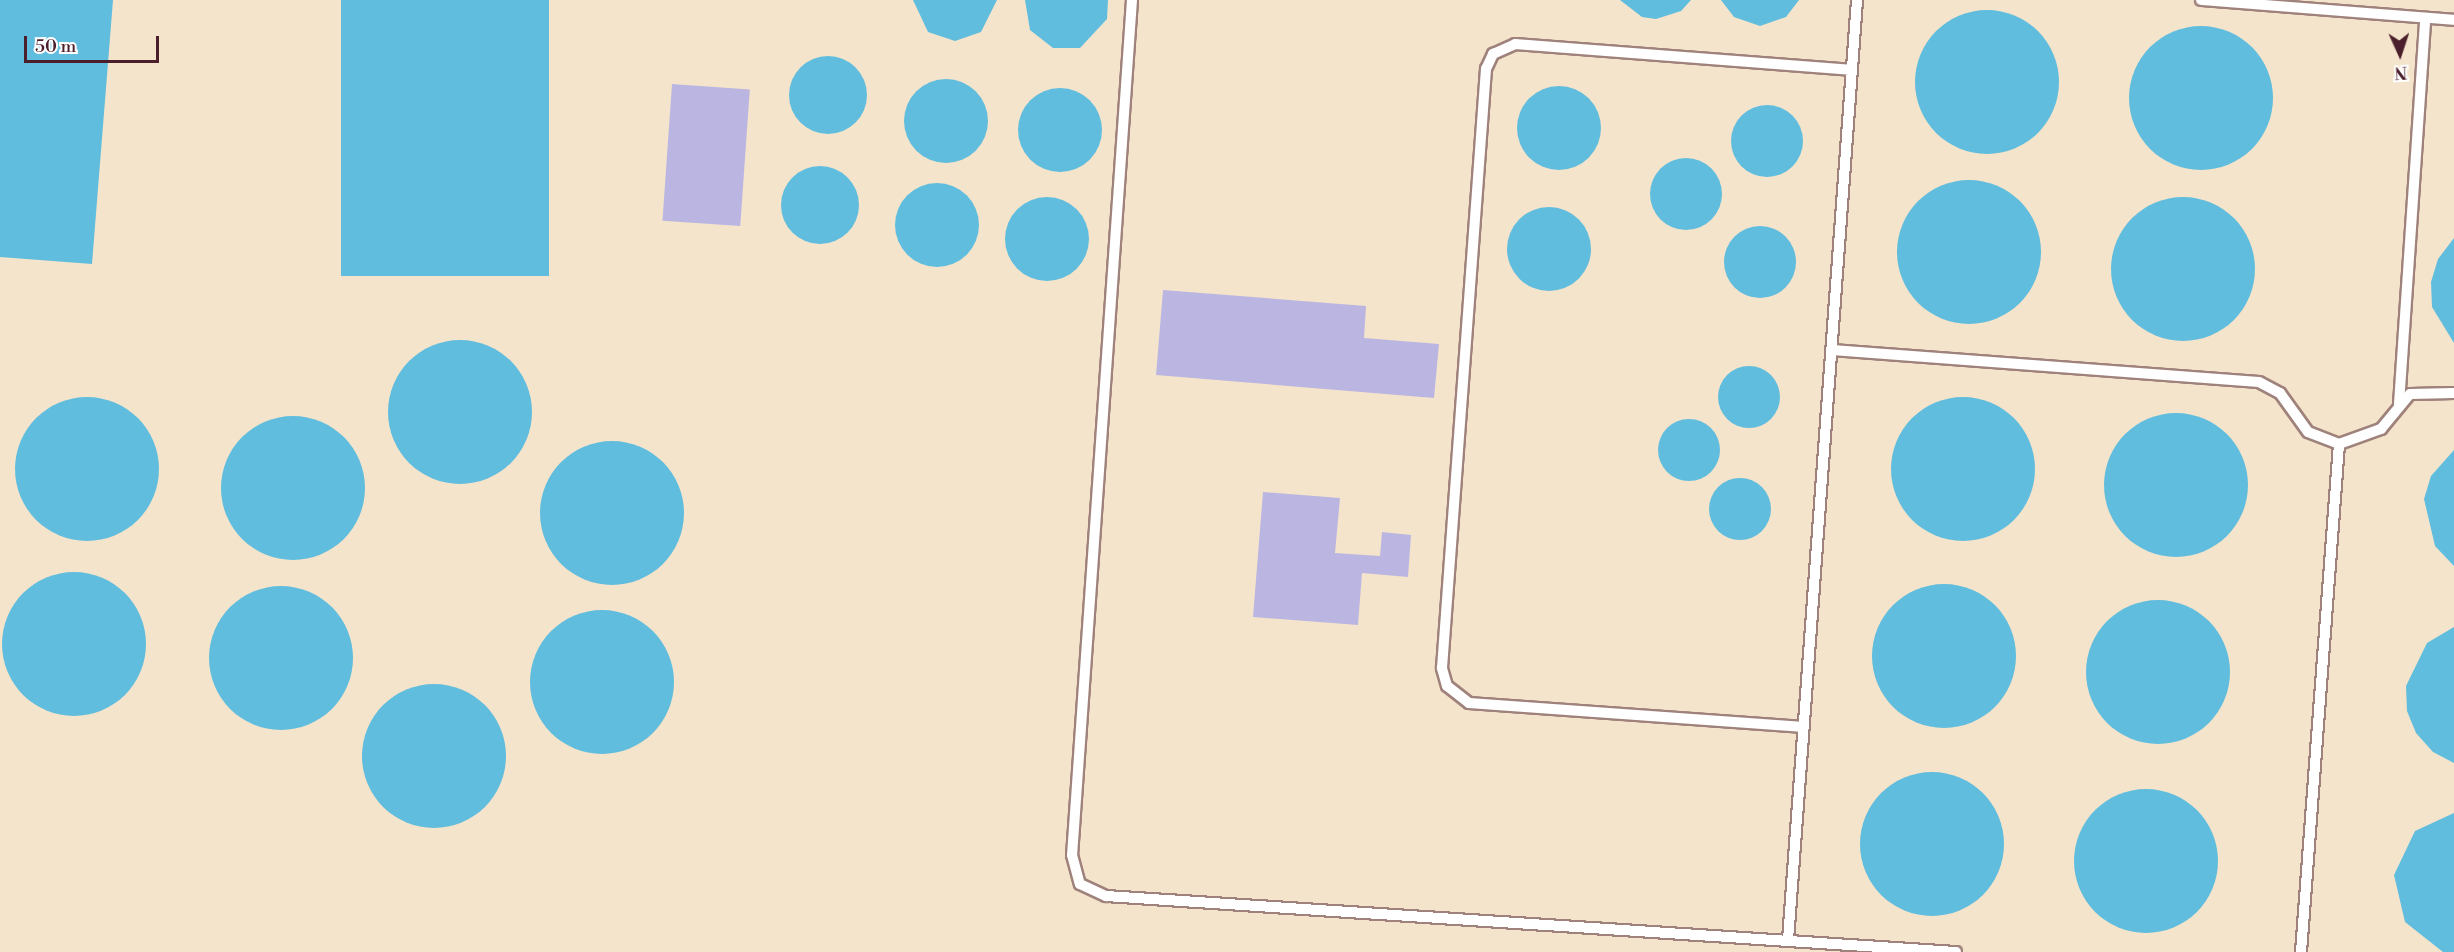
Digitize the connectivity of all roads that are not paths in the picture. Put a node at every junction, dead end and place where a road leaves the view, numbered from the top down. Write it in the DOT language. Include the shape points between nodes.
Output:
graph roads {
  1 [pos="1132,0"];
  2 [pos="1857,0"];
  3 [pos="2201,0"];
  4 [pos="2425,18"];
  5 [pos="2454,20"];
  6 [pos="1850,70"];
  7 [pos="1832,350"];
  8 [pos="2454,393"];
  9 [pos="2399,404"];
  10 [pos="2339,444"];
  11 [pos="1804,727"];
  12 [pos="1788,940"];
  13 [pos="1956,952"];
  14 [pos="2301,952"];
  1 -- 12 [label="lane" via="1072,855 1080,884 1106,896"];
  2 -- 6 [label="lane"];
  3 -- 4 [label="lane"];
  4 -- 5 [label="lane"];
  4 -- 9 [label="lane"];
  6 -- 7 [label="lane"];
  6 -- 11 [label="lane" via="1515,44 1493,54 1486,69 1442,668 1453,693 1469,703"];
  7 -- 10 [label="lane" via="2259,382 2280,393 2308,432"];
  7 -- 11 [label="lane"];
  8 -- 9 [label="lane" via="2415,392"];
  9 -- 10 [label="lane" via="2375,433"];
  10 -- 14 [label="lane"];
  11 -- 12 [label="lane"];
  12 -- 13 [label="lane"];
}
